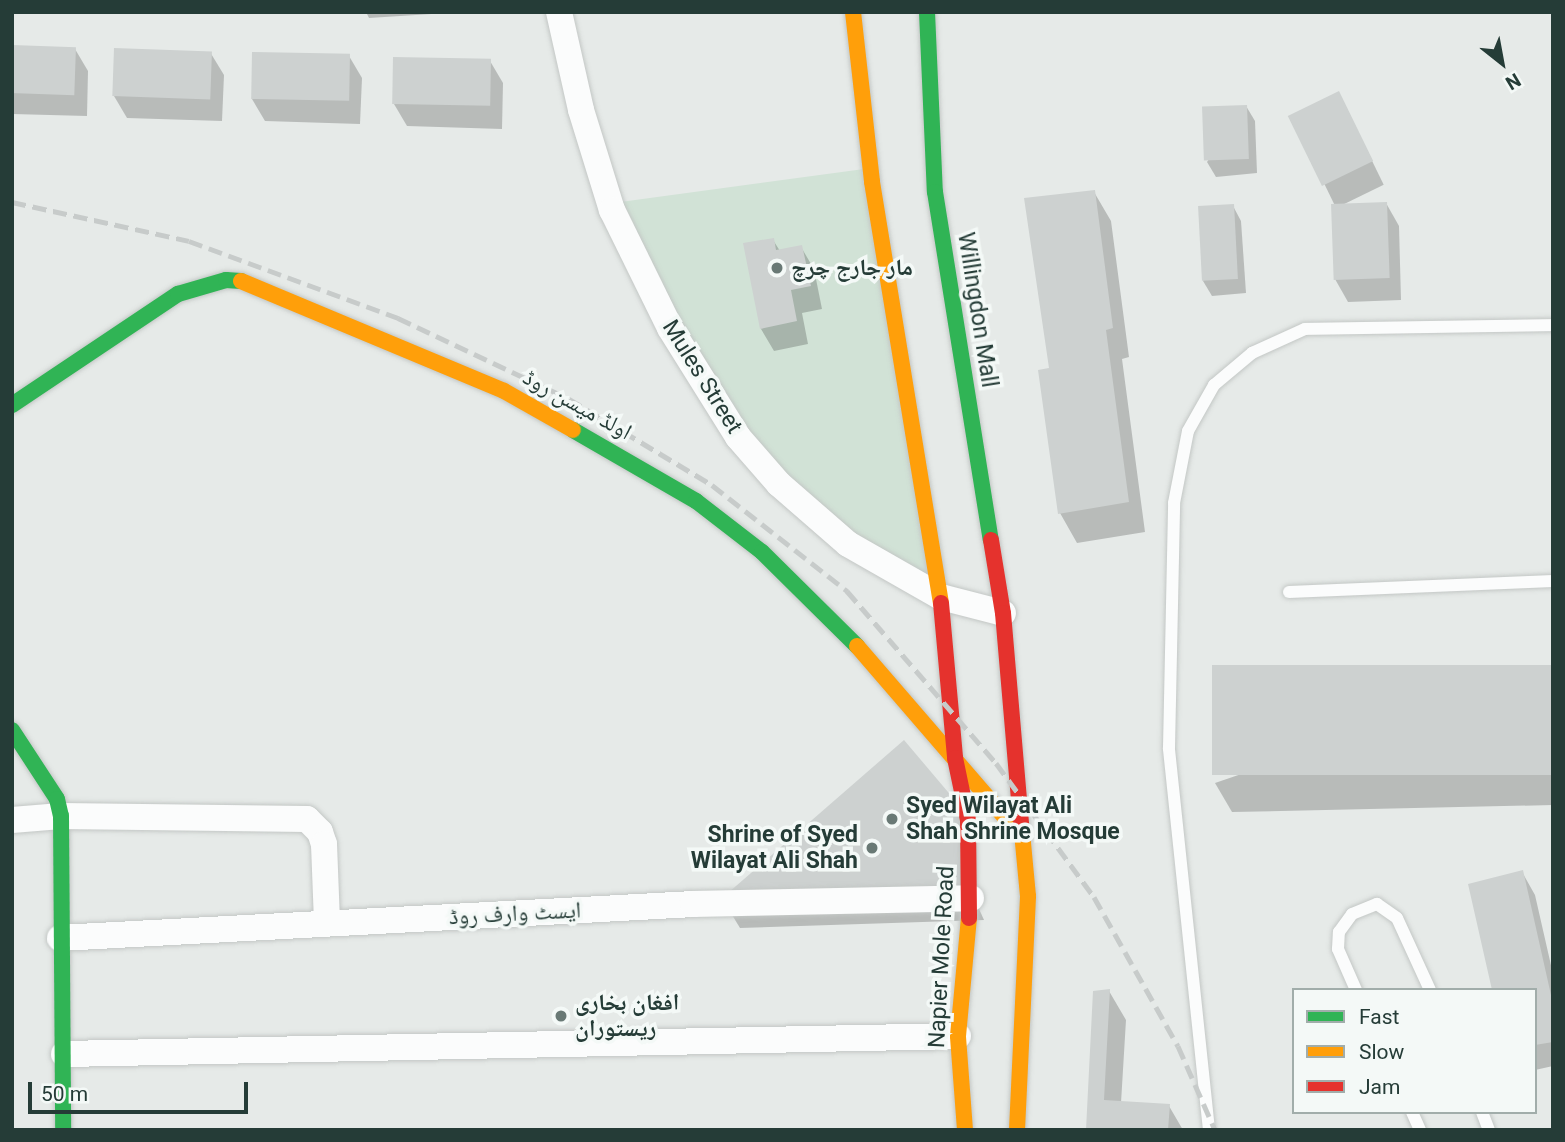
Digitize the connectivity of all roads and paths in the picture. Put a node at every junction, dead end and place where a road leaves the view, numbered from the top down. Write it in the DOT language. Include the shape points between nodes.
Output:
graph roads {
  1 [pos="559,12"];
  2 [pos="853,12"];
  3 [pos="927,12"];
  4 [pos="1553,325"];
  5 [pos="12,405"];
  6 [pos="1553,580"];
  7 [pos="940,588"];
  8 [pos="1289,592"];
  9 [pos="1003,613"];
  10 [pos="12,730"];
  11 [pos="955,758"];
  12 [pos="61,816"];
  13 [pos="12,821"];
  14 [pos="1023,838"];
  15 [pos="971,898"];
  16 [pos="327,923"];
  17 [pos="60,937"];
  18 [pos="1355,988"];
  19 [pos="1429,988"];
  20 [pos="958,1036"];
  21 [pos="64,1054"];
  22 [pos="1413,1114"];
  23 [pos="63,1130"];
  24 [pos="965,1130"];
  25 [pos="1017,1130"];
  26 [pos="1209,1130"];
  27 [pos="1420,1130"];
  1 -- 7 [label="street, Mules Street" via="581,110 612,210 670,328 738,437 779,484 848,544"];
  2 -- 7 [label="main road" via="872,182"];
  3 -- 9 [label="main road, Willingdon Mall" via="935,192"];
  4 -- 26 [label="lane" via="1305,329 1252,353 1214,385 1188,431 1174,503 1169,748"];
  5 -- 11 [label="main road, اولڈ میسن روڈ" via="178,294 201,284 248,282 504,391 696,501 762,552 830,616"];
  6 -- 8 [label="lane"];
  7 -- 9 [label="street, Mules Street"];
  7 -- 11 [label="main road, Napier Mole Road"];
  9 -- 14 [label="main road"];
  10 -- 12 [label="main road" via="57,800"];
  11 -- 14 [label="main road, اولڈ میسن روڈ"];
  11 -- 15 [label="main road, Napier Mole Road" via="968,820"];
  12 -- 13 [label="street"];
  12 -- 16 [label="street" via="307,819 315,824 324,844"];
  12 -- 17 [label="main road"];
  14 -- 25 [label="main road" via="1028,896"];
  15 -- 16 [label="street, ایسٹ وارف روڈ" via="706,904"];
  15 -- 20 [label="main road, Napier Mole Road"];
  16 -- 17 [label="street, ایسٹ وارف روڈ"];
  17 -- 21 [label="main road"];
  18 -- 19 [label="lane" via="1338,948 1339,932 1352,914 1377,904 1397,918"];
  20 -- 21 [label="street"];
  20 -- 24 [label="main road, Napier Mole Road"];
  21 -- 23 [label="main road"];
  22 -- 27 [label="lane"];
}
